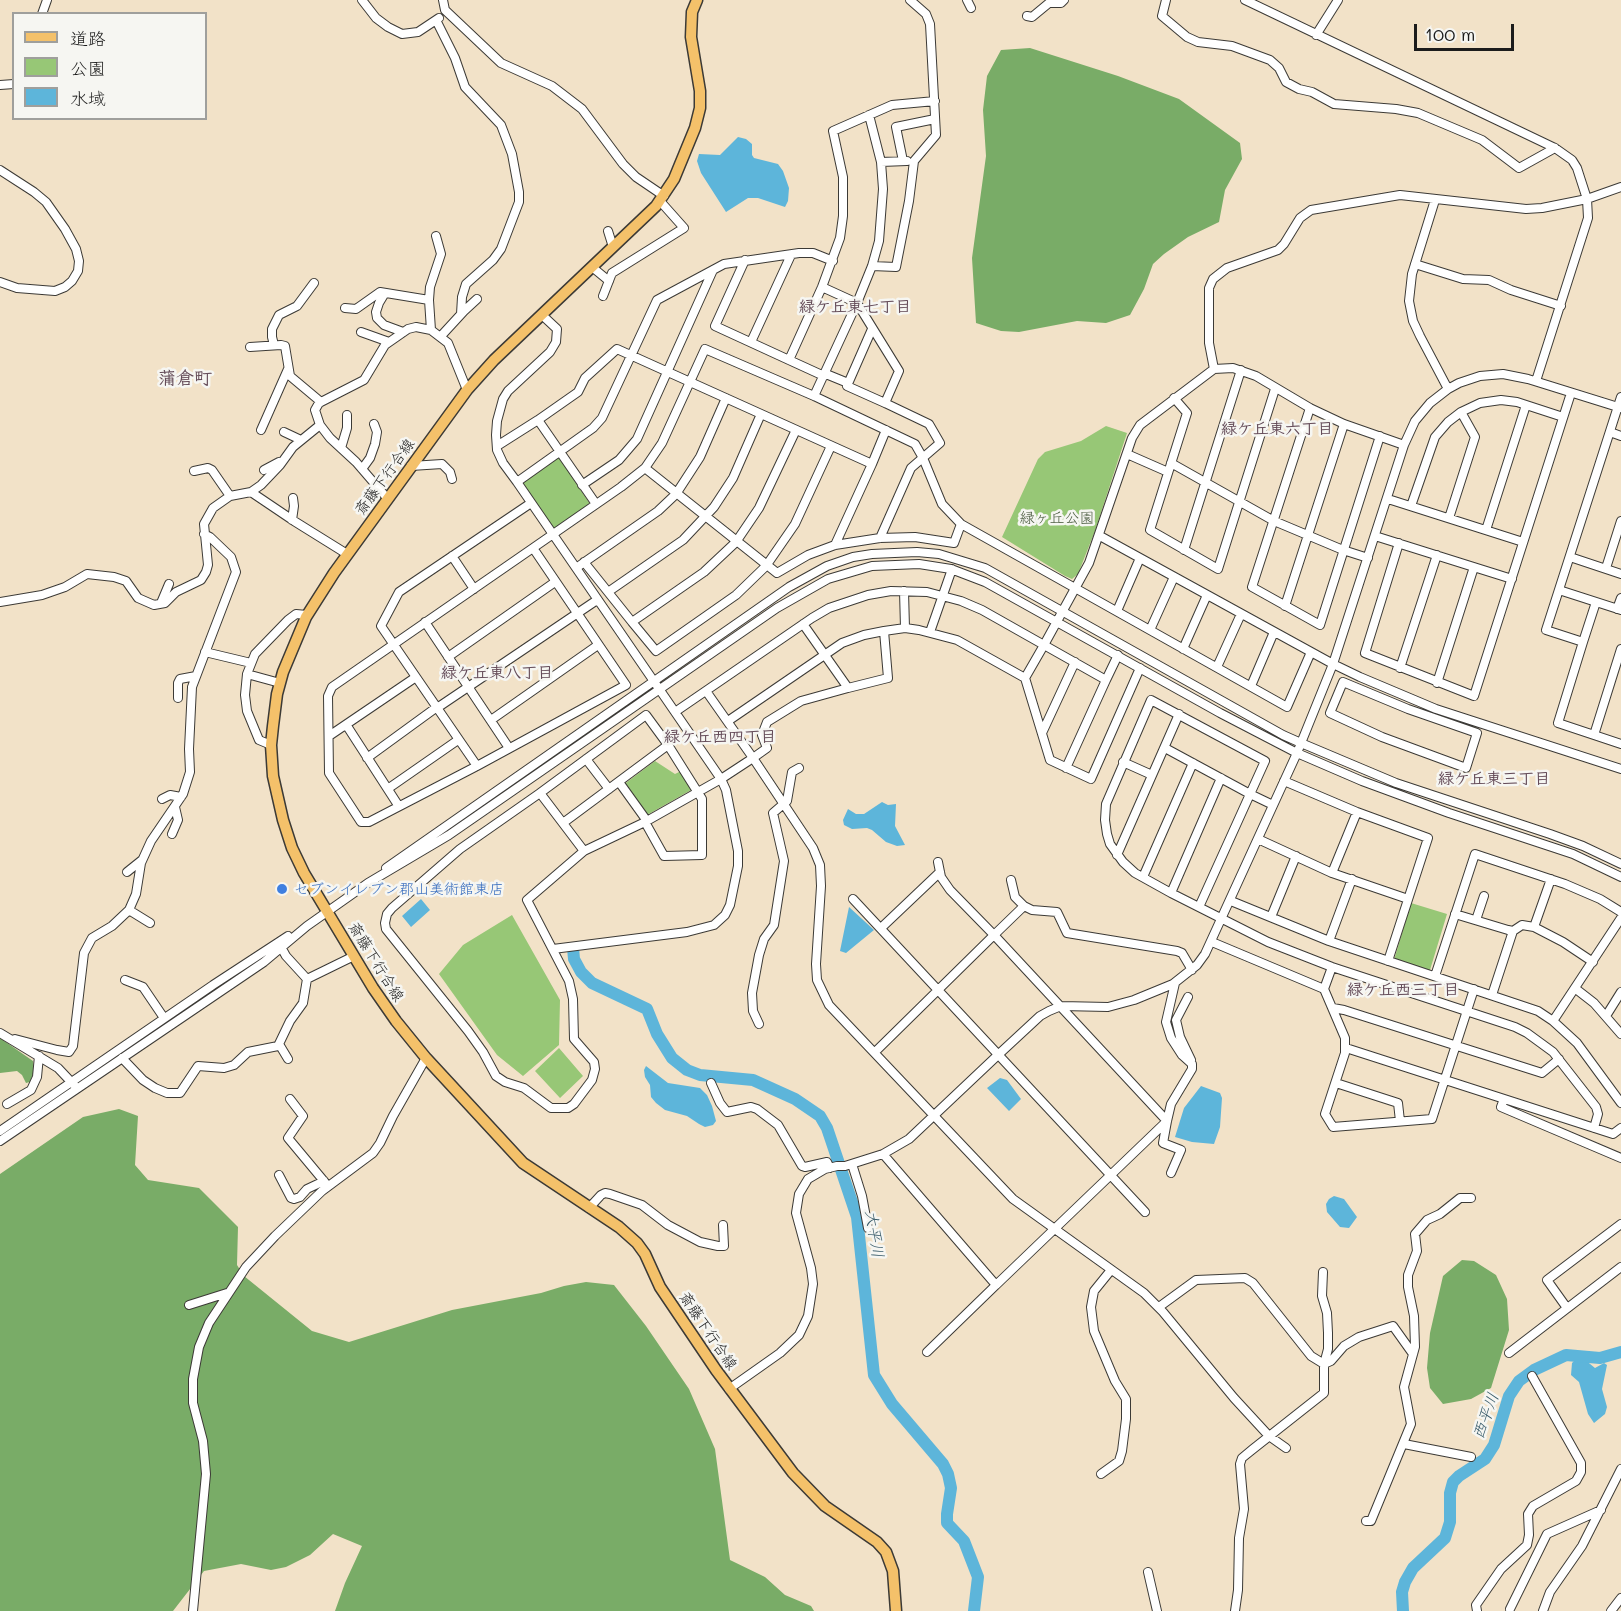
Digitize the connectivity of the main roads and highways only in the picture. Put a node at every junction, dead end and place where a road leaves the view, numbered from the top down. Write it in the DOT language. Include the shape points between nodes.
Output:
graph roads {
  1 [pos="697,0"];
  2 [pos="896,1611"];
  1 -- 2 [label="main road, 斎藤下行合線" via="692,12 691,37 700,108 674,179 662,198 467,390 347,554 293,644 280,683 271,745 273,776 283,820 304,873 396,1021 523,1163 626,1232 641,1248 660,1287 729,1389 793,1473 833,1512 883,1547 893,1571"];
}
